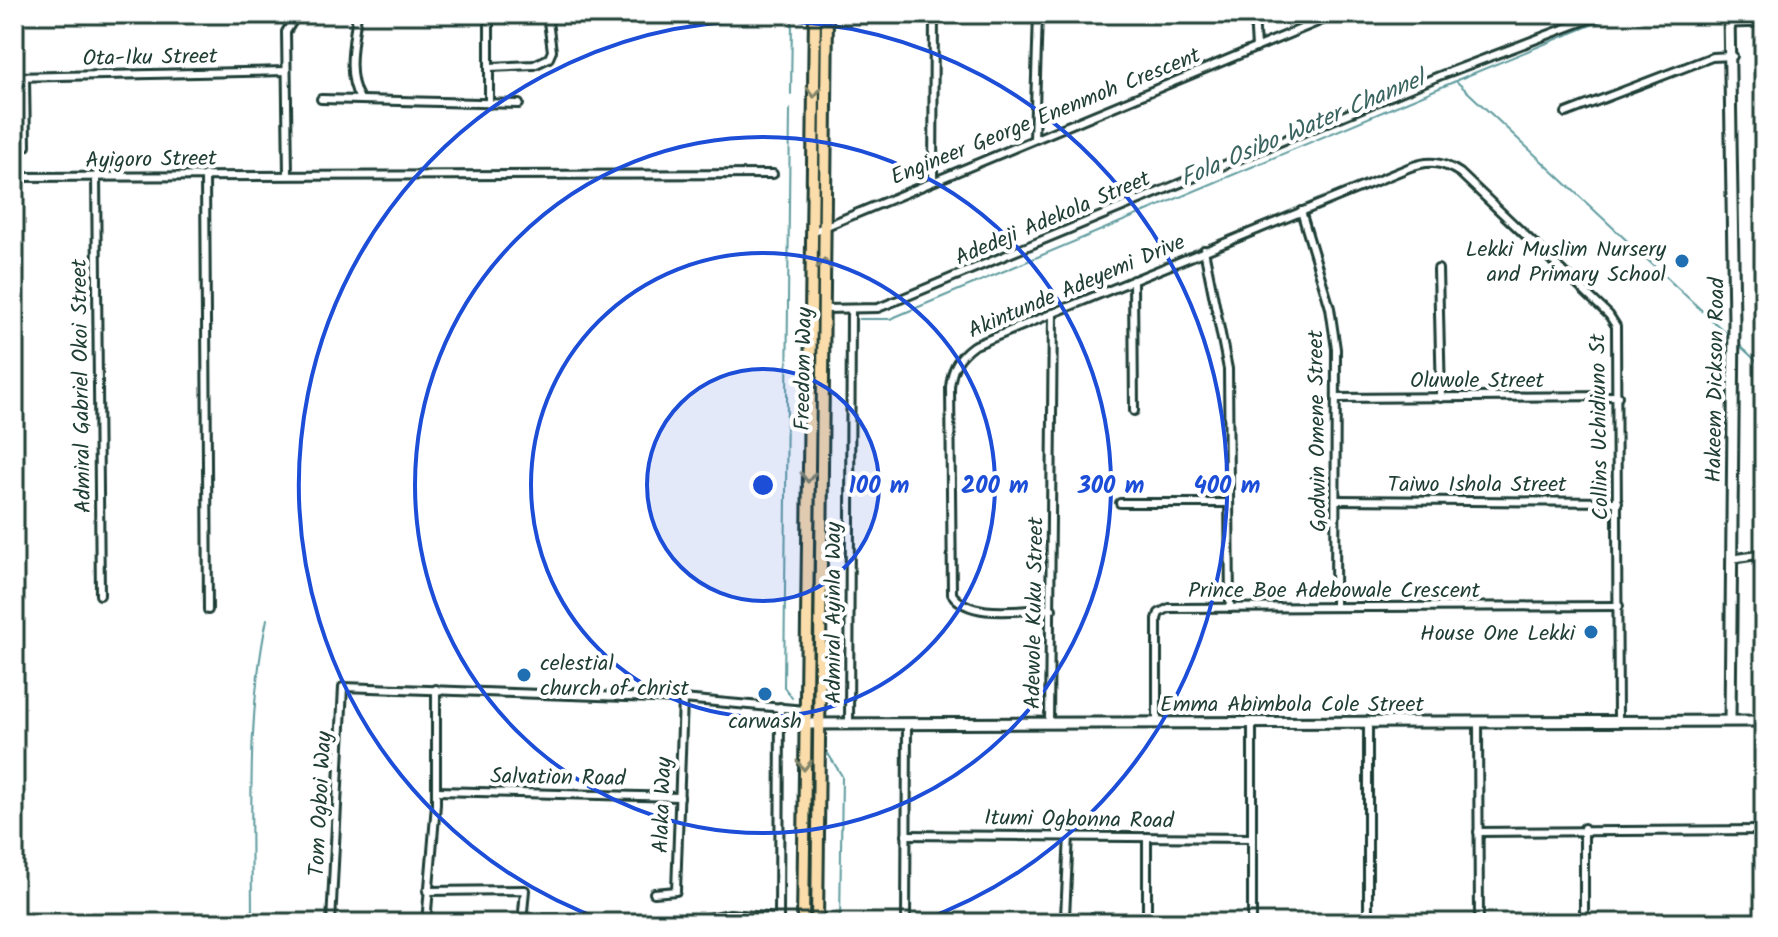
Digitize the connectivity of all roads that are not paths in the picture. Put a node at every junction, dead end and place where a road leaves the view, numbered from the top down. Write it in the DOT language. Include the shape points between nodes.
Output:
graph roads {
  1 [pos="297,14"];
  2 [pos="357,14"];
  3 [pos="489,14"];
  4 [pos="547,14"];
  5 [pos="815,14"];
  6 [pos="827,14"];
  7 [pos="934,14"];
  8 [pos="1038,14"];
  9 [pos="1254,14"];
  10 [pos="1337,14"];
  11 [pos="1603,14"];
  12 [pos="1735,18"];
  13 [pos="1764,21"];
  14 [pos="1256,48"];
  15 [pos="1733,56"];
  16 [pos="489,67"];
  17 [pos="286,71"];
  18 [pos="14,77"];
  19 [pos="25,77"];
  20 [pos="321,99"];
  21 [pos="360,99"];
  22 [pos="489,104"];
  23 [pos="519,104"];
  24 [pos="1566,113"];
  25 [pos="1034,139"];
  26 [pos="14,149"];
  27 [pos="1440,163"];
  28 [pos="288,174"];
  29 [pos="773,174"];
  30 [pos="205,175"];
  31 [pos="96,176"];
  32 [pos="14,177"];
  33 [pos="933,181"];
  34 [pos="1301,211"];
  35 [pos="825,225"];
  36 [pos="812,232"];
  37 [pos="1204,250"];
  38 [pos="1438,269"];
  39 [pos="1133,280"];
  40 [pos="823,309"];
  41 [pos="851,309"];
  42 [pos="1053,313"];
  43 [pos="1618,396"];
  44 [pos="1337,398"];
  45 [pos="1441,398"];
  46 [pos="1134,411"];
  47 [pos="1336,500"];
  48 [pos="1618,502"];
  49 [pos="1120,503"];
  50 [pos="1228,503"];
  51 [pos="1764,554"];
  52 [pos="1731,559"];
  53 [pos="100,595"];
  54 [pos="1619,606"];
  55 [pos="1335,607"];
  56 [pos="1230,608"];
  57 [pos="1052,609"];
  58 [pos="208,610"];
  59 [pos="436,689"];
  60 [pos="683,699"];
  61 [pos="780,707"];
  62 [pos="805,710"];
  63 [pos="1730,720"];
  64 [pos="1157,721"];
  65 [pos="1252,721"];
  66 [pos="1368,721"];
  67 [pos="1478,721"];
  68 [pos="1618,721"];
  69 [pos="1764,721"];
  70 [pos="1049,722"];
  71 [pos="805,724"];
  72 [pos="819,725"];
  73 [pos="849,725"];
  74 [pos="907,725"];
  75 [pos="436,791"];
  76 [pos="680,797"];
  77 [pos="1584,828"];
  78 [pos="1764,830"];
  79 [pos="1478,832"];
  80 [pos="906,835"];
  81 [pos="1069,835"];
  82 [pos="1147,837"];
  83 [pos="1252,838"];
  84 [pos="427,891"];
  85 [pos="654,893"];
  86 [pos="1065,916"];
  87 [pos="779,921"];
  88 [pos="331,923"];
  89 [pos="426,923"];
  90 [pos="522,923"];
  91 [pos="683,923"];
  92 [pos="803,923"];
  93 [pos="817,923"];
  94 [pos="906,923"];
  95 [pos="1147,923"];
  96 [pos="1252,923"];
  97 [pos="1368,923"];
  98 [pos="1479,923"];
  99 [pos="1584,923"];
  1 -- 17 [label="street" via="286,32"];
  2 -- 21 [label="street" via="351,29 354,88"];
  3 -- 16 [label="street"];
  4 -- 16 [label="street" via="549,58 534,65"];
  5 -- 36 [label="main road, Freedom Way, one-way"];
  6 -- 35 [label="main road, Freedom Way"];
  7 -- 33 [label="street"];
  8 -- 25 [label="street"];
  9 -- 14 [label="street"];
  10 -- 14 [label="street, Engineer George Enenmoh Crescent"];
  11 -- 41 [label="street, Adedeji Adekola Street" via="1439,76 878,308"];
  12 -- 13 [label="street"];
  12 -- 15 [label="street, Hakeem Dickson Road"];
  14 -- 25 [label="street, Engineer George Enenmoh Crescent"];
  15 -- 24 [label="street" via="1712,57"];
  15 -- 52 [label="street, Hakeem Dickson Road"];
  16 -- 22 [label="street"];
  17 -- 19 [label="street, Ota-Iku Street"];
  17 -- 28 [label="street"];
  18 -- 19 [label="street, Ota-Iku Street"];
  19 -- 26 [label="street" via="26,146"];
  20 -- 21 [label="street"];
  21 -- 22 [label="street"];
  22 -- 23 [label="street"];
  25 -- 33 [label="street, Engineer George Enenmoh Crescent"];
  27 -- 34 [label="street, Akintunde Adeyemi Drive" via="1420,163"];
  27 -- 43 [label="street, Collins Uchidiuno St" via="1460,173 1609,315 1618,338"];
  28 -- 29 [label="street, Ayigoro Street"];
  28 -- 30 [label="street, Ayigoro Street"];
  30 -- 31 [label="street, Ayigoro Street"];
  30 -- 58 [label="street"];
  31 -- 32 [label="street, Ayigoro Street"];
  31 -- 53 [label="street, Admiral Gabriel Okoi Street"];
  33 -- 35 [label="street, Engineer George Enenmoh Crescent"];
  34 -- 37 [label="street, Akintunde Adeyemi Drive"];
  34 -- 44 [label="street, Godwin Omene Street" via="1334,327"];
  35 -- 36 [label="street, Engineer George Enenmoh Crescent"];
  40 -- 35 [label="main road, Freedom Way, one-way"];
  36 -- 62 [label="main road, Freedom Way, one-way"];
  37 -- 39 [label="street, Akintunde Adeyemi Drive"];
  37 -- 50 [label="street" via="1228,369"];
  38 -- 45 [label="street"];
  39 -- 42 [label="street, Akintunde Adeyemi Drive"];
  39 -- 46 [label="street"];
  40 -- 41 [label="street, Adedeji Adekola Street"];
  40 -- 72 [label="main road, Freedom Way"];
  41 -- 73 [label="street, Admiral Ayinla Way"];
  42 -- 57 [label="street, Adewole Kuku Street"];
  42 -- 57 [label="street, Akintunde Adeyemi Drive" via="973,346 956,363 950,387 952,594 959,604 973,609"];
  43 -- 45 [label="street, Oluwole Street"];
  43 -- 48 [label="street, Collins Uchidiuno St"];
  44 -- 45 [label="street, Oluwole Street"];
  44 -- 47 [label="street, Godwin Omene Street"];
  47 -- 48 [label="street, Taiwo Ishola Street"];
  47 -- 55 [label="street, Godwin Omene Street"];
  48 -- 54 [label="street, Collins Uchidiuno St"];
  49 -- 50 [label="street"];
  50 -- 56 [label="street"];
  51 -- 52 [label="street"];
  52 -- 63 [label="street, Hakeem Dickson Road"];
  54 -- 55 [label="street, Prince Boe Adebowale Crescent"];
  54 -- 68 [label="street, Collins Uchidiuno St"];
  55 -- 56 [label="street, Prince Boe Adebowale Crescent"];
  56 -- 64 [label="street, Prince Boe Adebowale Crescent" via="1169,608 1159,613"];
  57 -- 70 [label="street, Adewole Kuku Street"];
  59 -- 60 [label="street"];
  59 -- 75 [label="street"];
  59 -- 88 [label="street, Tom Ogboi Way" via="343,687"];
  60 -- 61 [label="street"];
  60 -- 76 [label="street, Alaka Way"];
  61 -- 62 [label="street"];
  61 -- 87 [label="street"];
  62 -- 71 [label="main road, Freedom Way"];
  63 -- 68 [label="street, Emma Abimbola Cole Street"];
  63 -- 69 [label="street, Emma Abimbola Cole Street"];
  64 -- 65 [label="street, Emma Abimbola Cole Street"];
  64 -- 70 [label="street, Emma Abimbola Cole Street"];
  65 -- 66 [label="street, Emma Abimbola Cole Street"];
  65 -- 83 [label="street"];
  66 -- 67 [label="street, Emma Abimbola Cole Street"];
  66 -- 97 [label="street"];
  67 -- 68 [label="street, Emma Abimbola Cole Street"];
  67 -- 79 [label="street"];
  70 -- 74 [label="street, Emma Abimbola Cole Street"];
  71 -- 72 [label="street"];
  71 -- 92 [label="main road, Freedom Way, one-way"];
  72 -- 73 [label="street, Emma Abimbola Cole Street"];
  72 -- 93 [label="main road, Freedom Way"];
  73 -- 74 [label="street, Emma Abimbola Cole Street"];
  74 -- 80 [label="street"];
  75 -- 76 [label="street, Salvation Road"];
  75 -- 84 [label="street"];
  76 -- 85 [label="street, Alaka Way" via="676,891"];
  77 -- 78 [label="street"];
  77 -- 79 [label="street"];
  77 -- 99 [label="street"];
  79 -- 98 [label="street"];
  80 -- 81 [label="street, Itumi Ogbonna Road"];
  80 -- 94 [label="street"];
  81 -- 82 [label="street, Itumi Ogbonna Road"];
  81 -- 86 [label="street"];
  82 -- 83 [label="street, Itumi Ogbonna Road"];
  82 -- 95 [label="street"];
  83 -- 96 [label="street"];
  84 -- 89 [label="street"];
  84 -- 90 [label="street" via="525,890"];
  87 -- 91 [label="street" via="730,914"];
}
